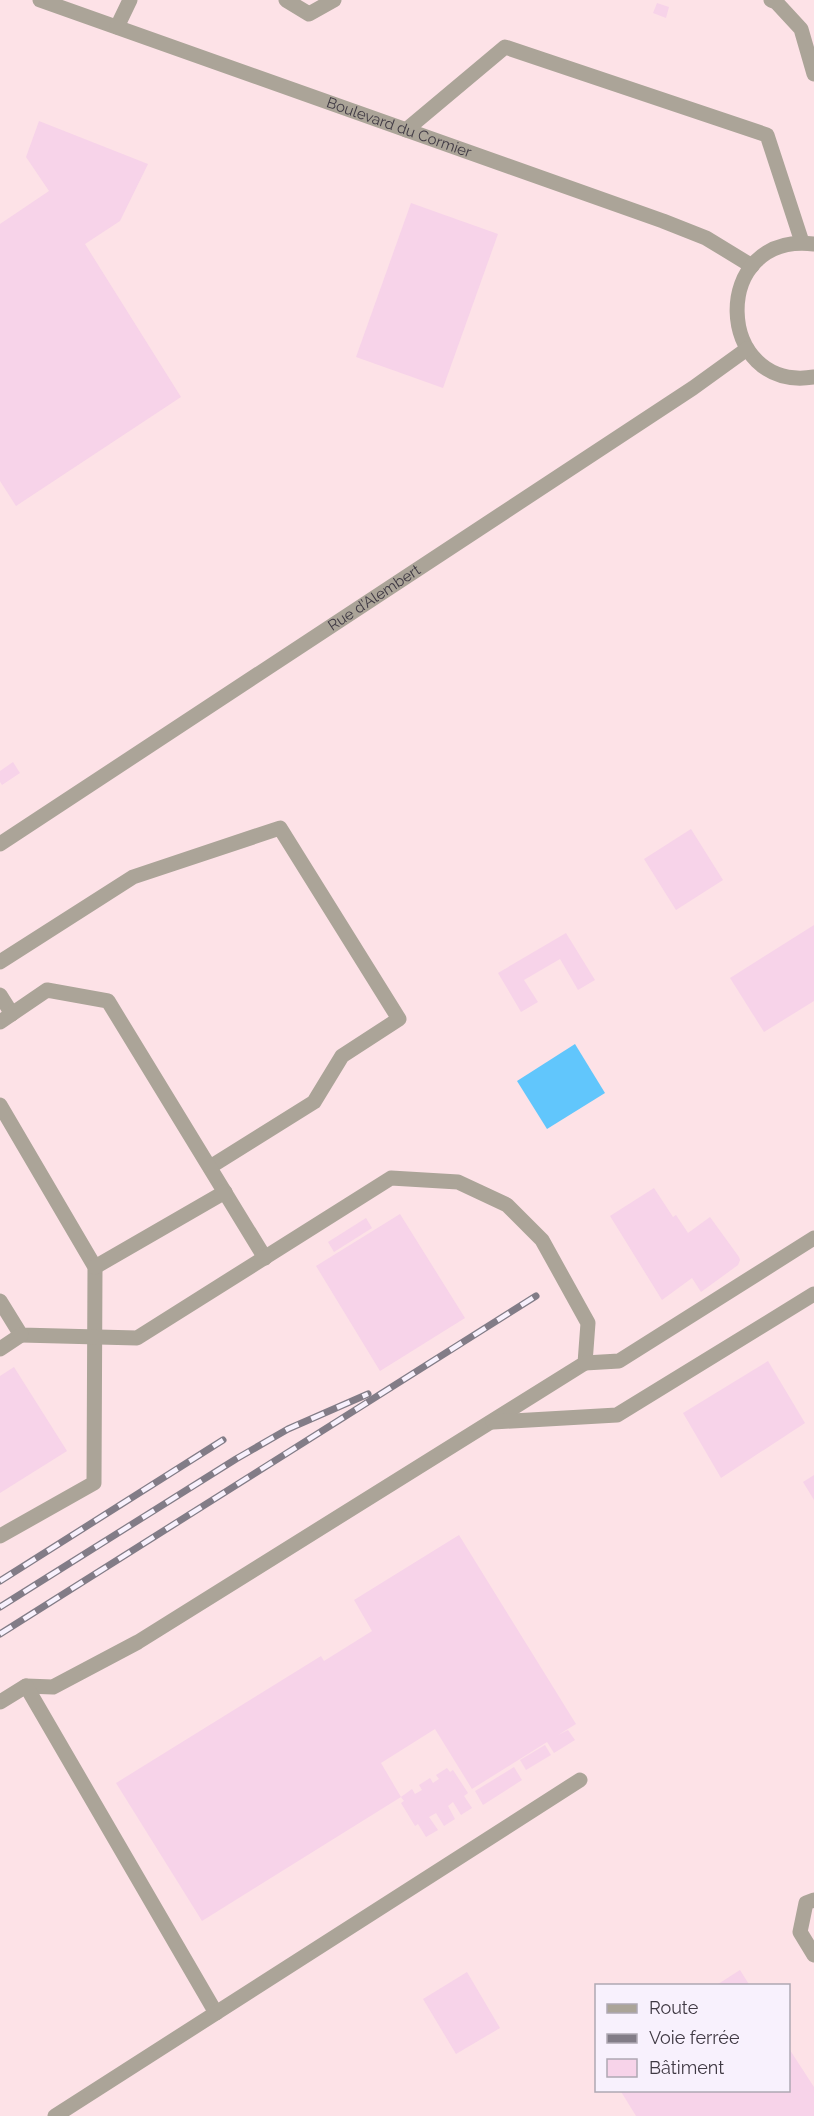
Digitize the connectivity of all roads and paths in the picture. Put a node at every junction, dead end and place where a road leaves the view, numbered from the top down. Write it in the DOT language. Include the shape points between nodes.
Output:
graph roads {
  1 [pos="40,0"];
  2 [pos="130,0"];
  3 [pos="286,0"];
  4 [pos="334,0"];
  5 [pos="771,0"];
  6 [pos="117,27"];
  7 [pos="814,74"];
  8 [pos="406,130"];
  9 [pos="808,243"];
  10 [pos="752,266"];
  11 [pos="747,349"];
  12 [pos="814,377"];
  13 [pos="0,844"];
  14 [pos="0,962"];
  15 [pos="0,995"];
  16 [pos="6,1018"];
  17 [pos="0,1105"];
  18 [pos="210,1167"];
  19 [pos="225,1192"];
  20 [pos="814,1238"];
  21 [pos="265,1258"];
  22 [pos="95,1267"];
  23 [pos="814,1294"];
  24 [pos="0,1301"];
  25 [pos="21,1335"];
  26 [pos="94,1337"];
  27 [pos="0,1349"];
  28 [pos="585,1362"];
  29 [pos="490,1422"];
  30 [pos="0,1536"];
  31 [pos="26,1686"];
  32 [pos="0,1702"];
  33 [pos="580,1780"];
  34 [pos="814,1900"];
  35 [pos="814,1954"];
  36 [pos="216,2013"];
  37 [pos="56,2116"];
  1 -- 6 [label="street, Boulevard du Cormier"];
  2 -- 6 [label="street"];
  3 -- 4 [label="street" via="309,14"];
  5 -- 7 [label="street" via="801,29"];
  6 -- 8 [label="street, Boulevard du Cormier"];
  8 -- 9 [label="street" via="505,47 767,135"];
  8 -- 10 [label="street, Boulevard du Cormier" via="695,233"];
  9 -- 10 [label="street" via="783,245"];
  10 -- 11 [label="street" via="741,285 736,307 738,329"];
  11 -- 12 [label="street" via="762,365 782,375"];
  11 -- 13 [label="street, Rue d’Alembert" via="674,401"];
  14 -- 18 [label="street" via="134,877 280,828 399,1020 342,1056 314,1102"];
  15 -- 16 [label="street"];
  16 -- 18 [label="street" via="47,990 108,1001"];
  17 -- 22 [label="street"];
  18 -- 19 [label="street"];
  19 -- 21 [label="street"];
  19 -- 22 [label="street"];
  20 -- 28 [label="street" via="619,1361"];
  21 -- 26 [label="street" via="137,1338"];
  21 -- 28 [label="street" via="391,1178 458,1182 507,1205 542,1240 588,1323"];
  22 -- 26 [label="street"];
  23 -- 29 [label="street" via="617,1415"];
  24 -- 25 [label="street"];
  25 -- 26 [label="street"];
  25 -- 27 [label="street"];
  26 -- 30 [label="street" via="94,1483"];
  28 -- 29 [label="street"];
  29 -- 31 [label="street" via="138,1642 53,1687"];
  31 -- 32 [label="street"];
  31 -- 36 [label="street"];
  33 -- 36 [label="street"];
  34 -- 35 [label="street" via="806,1903 800,1932"];
  36 -- 37 [label="street"];
}
